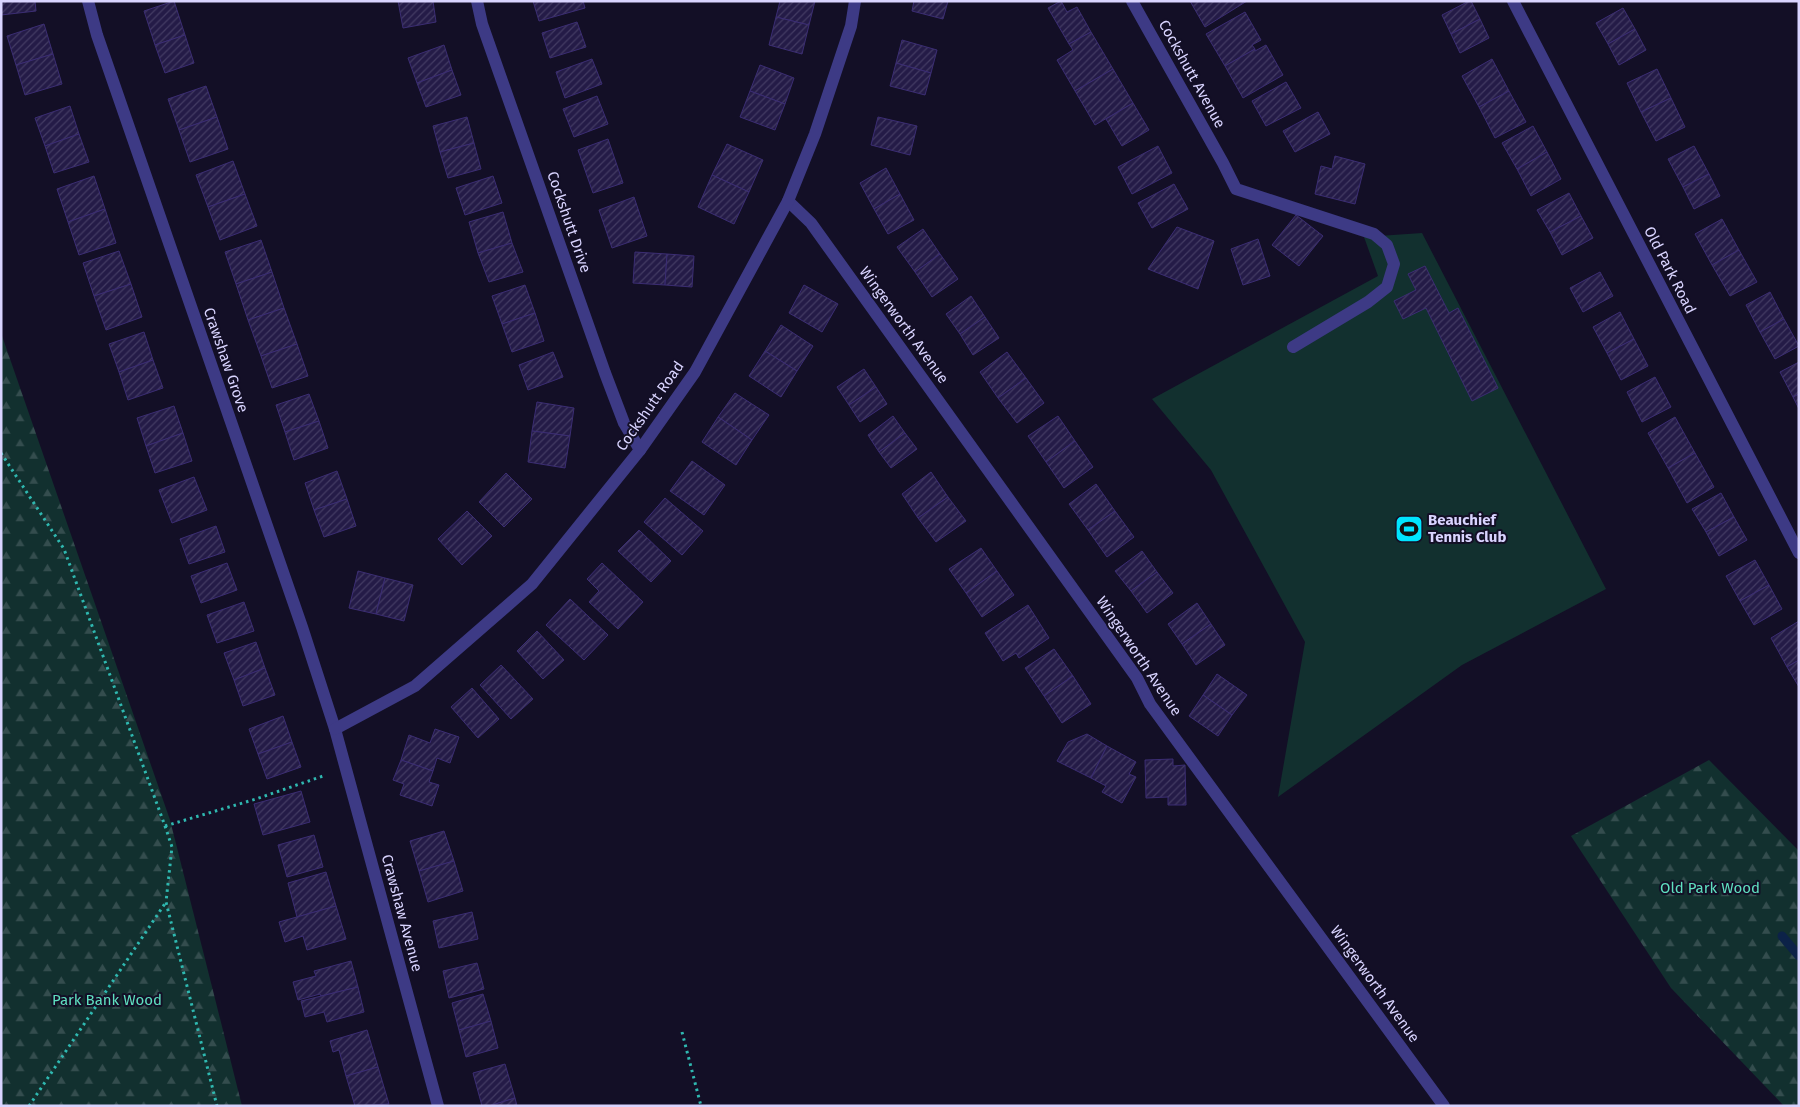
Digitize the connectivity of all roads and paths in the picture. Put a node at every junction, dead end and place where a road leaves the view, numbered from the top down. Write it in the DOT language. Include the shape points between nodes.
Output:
graph roads {
  1 [pos="88,1"];
  2 [pos="477,1"];
  3 [pos="855,1"];
  4 [pos="1132,1"];
  5 [pos="1513,1"];
  6 [pos="788,201"];
  7 [pos="1293,347"];
  8 [pos="640,450"];
  9 [pos="1,454"];
  10 [pos="1799,553"];
  11 [pos="335,729"];
  12 [pos="346,769"];
  13 [pos="165,826"];
  14 [pos="166,902"];
  15 [pos="682,1032"];
  16 [pos="29,1106"];
  17 [pos="217,1106"];
  18 [pos="438,1106"];
  19 [pos="701,1106"];
  20 [pos="1444,1106"];
  1 -- 11 [label="street, Crawshaw Grove"];
  2 -- 8 [label="street, Cockshutt Drive" via="482,24 605,373 624,423"];
  3 -- 6 [label="street, Cockshutt Road" via="851,26 815,134"];
  4 -- 7 [label="street, Cockshutt Avenue" via="1236,189 1374,234 1387,245 1394,264 1388,287"];
  5 -- 10 [label="street, Old Park Road"];
  6 -- 8 [label="street, Cockshutt Road" via="695,372"];
  6 -- 20 [label="street, Wingerworth Avenue" via="811,223 1137,678 1150,704"];
  8 -- 11 [label="street, Cockshutt Road" via="532,584 415,686"];
  9 -- 13 [label="path" via="64,549"];
  11 -- 12 [label="street, Crawshaw Avenue"];
  12 -- 13 [label="path"];
  12 -- 18 [label="street, Crawshaw Avenue"];
  13 -- 14 [label="path" via="172,847"];
  14 -- 16 [label="path"];
  14 -- 17 [label="path"];
  15 -- 19 [label="path"];
}
